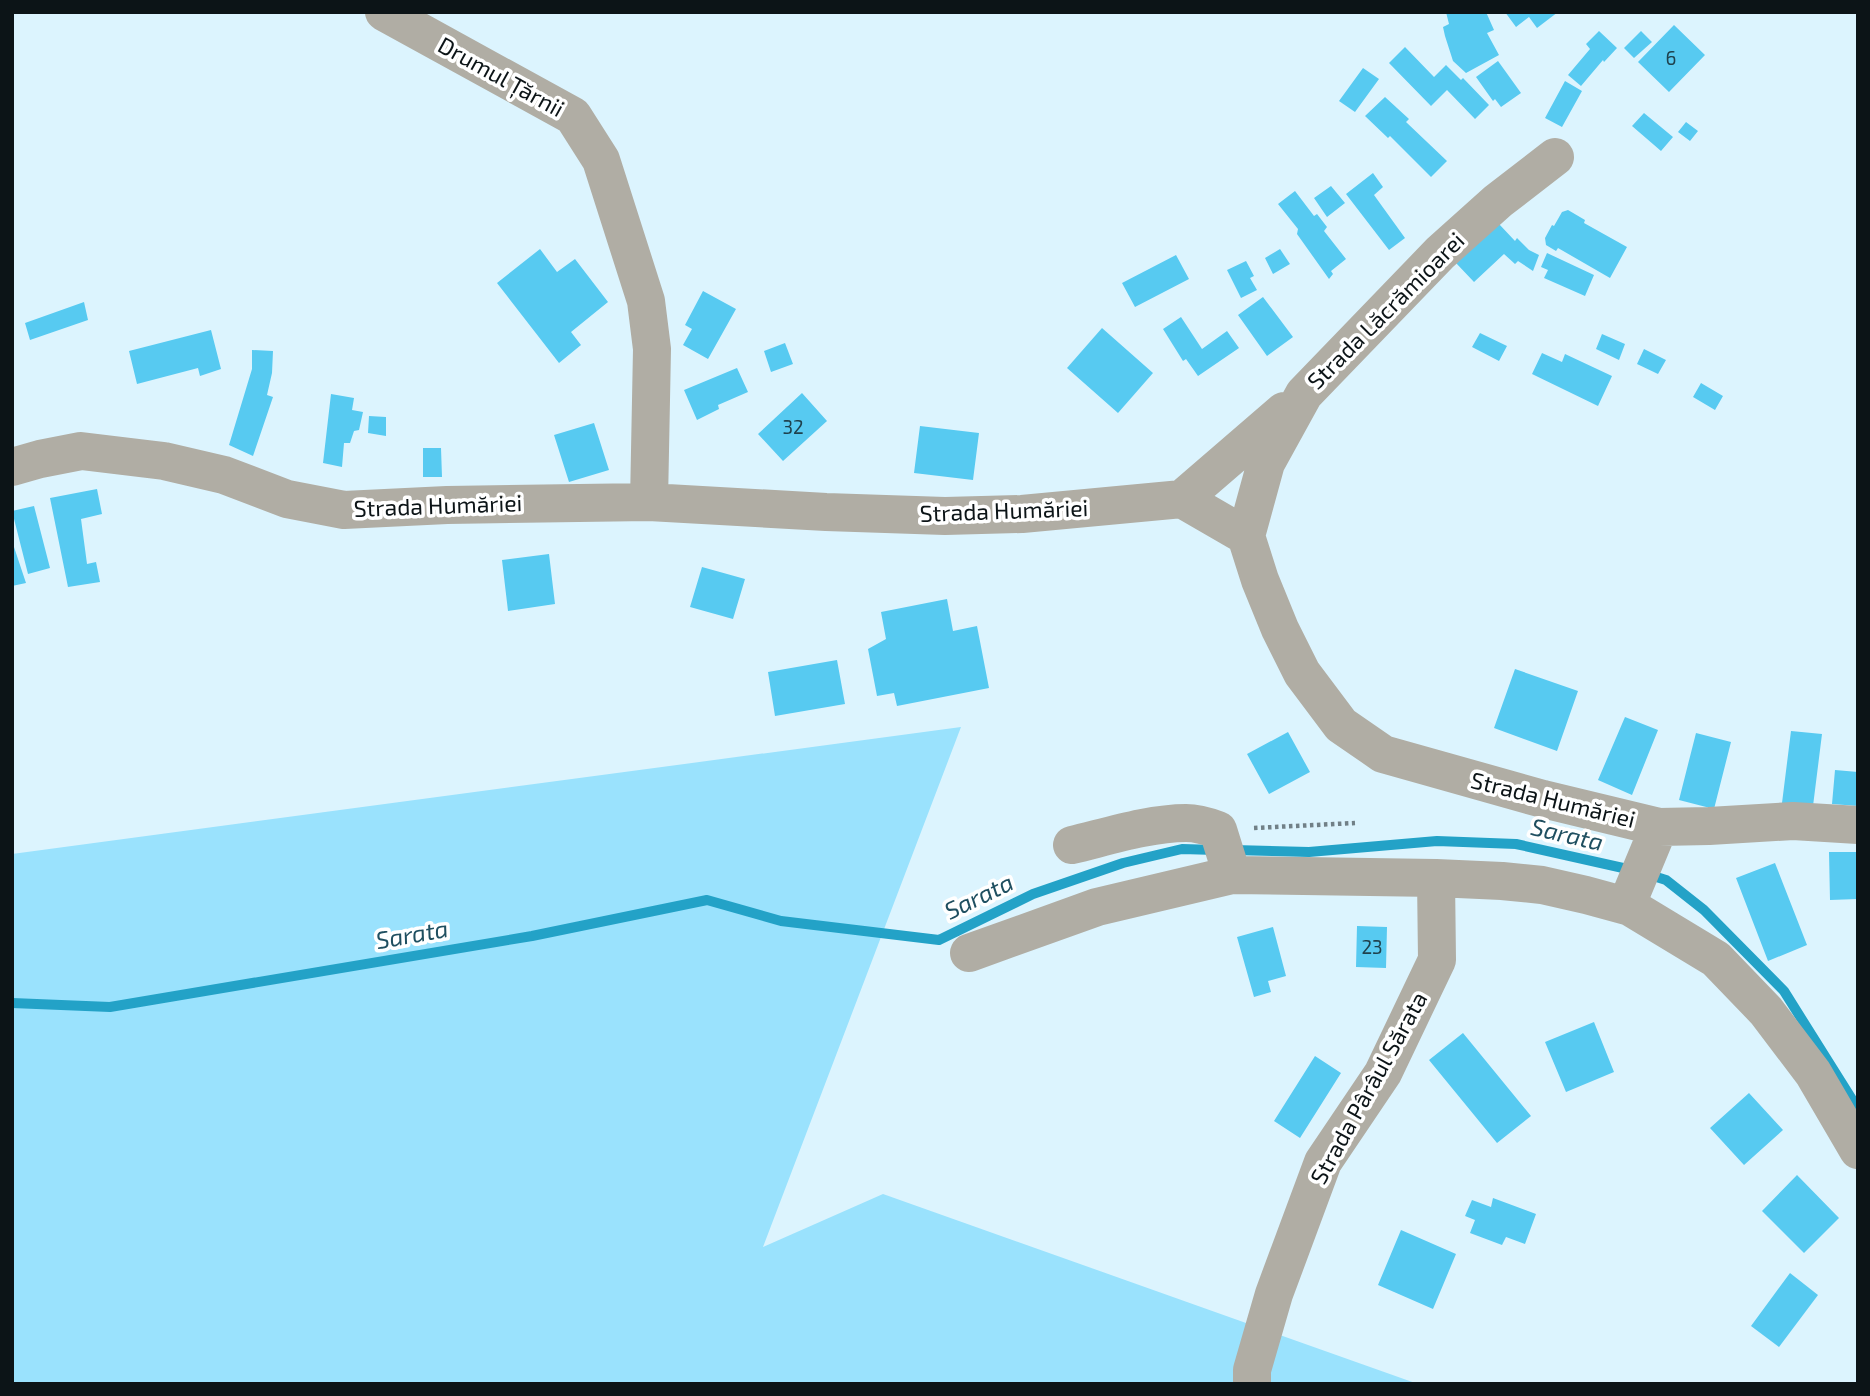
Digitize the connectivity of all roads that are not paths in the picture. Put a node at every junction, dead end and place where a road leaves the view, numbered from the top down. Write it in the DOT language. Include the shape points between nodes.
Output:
graph roads {
  1 [pos="384,12"];
  2 [pos="1555,157"];
  3 [pos="1304,394"];
  4 [pos="12,467"];
  5 [pos="1182,499"];
  6 [pos="649,502"];
  7 [pos="1246,536"];
  8 [pos="1858,825"];
  9 [pos="1659,827"];
  10 [pos="1072,845"];
  11 [pos="1224,851"];
  12 [pos="1436,878"];
  13 [pos="1632,899"];
  14 [pos="970,953"];
  15 [pos="1858,1150"];
  16 [pos="1252,1384"];
  1 -- 6 [label="street, Drumul Țărnii" via="573,116 601,160 646,301 652,349"];
  2 -- 3 [label="street, Strada Lăcrămioarei" via="1440,253"];
  3 -- 5 [label="street"];
  3 -- 7 [label="street, Strada Lăcrămioarei" via="1266,463"];
  4 -- 6 [label="street, Strada Humăriei" via="81,451 164,461 224,475 287,499 344,510"];
  5 -- 6 [label="street, Strada Humăriei" via="1023,514 945,516"];
  5 -- 7 [label="street"];
  7 -- 9 [label="street, Strada Humăriei" via="1280,629 1302,673 1340,725 1383,754"];
  8 -- 9 [label="street, Strada Humăriei" via="1793,821"];
  9 -- 13 [label="street"];
  10 -- 11 [label="street" via="1186,823 1205,825"];
  11 -- 12 [label="street"];
  11 -- 14 [label="street" via="1097,907"];
  12 -- 13 [label="street"];
  12 -- 16 [label="street, Strada Pârâul Sărata" via="1437,960 1383,1073 1323,1162 1274,1294"];
  13 -- 15 [label="street" via="1716,959 1766,1011 1813,1073"];
}
